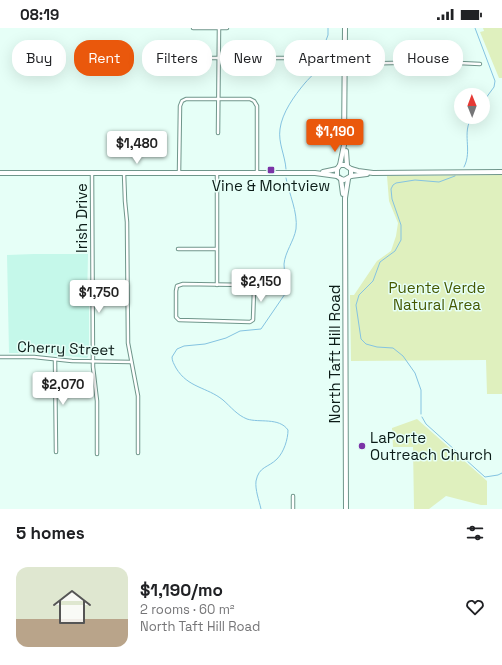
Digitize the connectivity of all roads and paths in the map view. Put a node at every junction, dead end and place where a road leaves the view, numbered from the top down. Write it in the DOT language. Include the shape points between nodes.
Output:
graph roads {
  1 [pos="193,28"];
  2 [pos="219,28"];
  3 [pos="227,28"];
  4 [pos="345,28"];
  5 [pos="345,40"];
  6 [pos="212,58"];
  7 [pos="219,58"];
  8 [pos="284,58"];
  9 [pos="385,63"];
  10 [pos="480,64"];
  11 [pos="345,76"];
  12 [pos="218,99"];
  13 [pos="218,133"];
  14 [pos="344,145"];
  15 [pos="339,167"];
  16 [pos="349,167"];
  17 [pos="502,172"];
  18 [pos="0,173"];
  19 [pos="92,173"];
  20 [pos="124,173"];
  21 [pos="179,173"];
  22 [pos="216,173"];
  23 [pos="257,173"];
  24 [pos="315,173"];
  25 [pos="373,173"];
  26 [pos="337,176"];
  27 [pos="349,177"];
  28 [pos="341,180"];
  29 [pos="345,198"];
  30 [pos="178,249"];
  31 [pos="216,249"];
  32 [pos="217,285"];
  33 [pos="0,357"];
  34 [pos="55,360"];
  35 [pos="93,362"];
  36 [pos="131,362"];
  37 [pos="56,452"];
  38 [pos="138,453"];
  39 [pos="97,454"];
  40 [pos="293,496"];
  41 [pos="293,509"];
  42 [pos="346,509"];
  1 -- 2 [label="street"];
  2 -- 3 [label="street"];
  2 -- 7 [label="street"];
  4 -- 5 [label="main road"];
  6 -- 7 [label="street"];
  7 -- 8 [label="street"];
  7 -- 12 [label="street"];
  9 -- 10 [label="street"];
  11 -- 14 [label="main road"];
  12 -- 13 [label="street"];
  12 -- 21 [label="street" via="181,101"];
  12 -- 23 [label="street" via="250,99 255,102"];
  14 -- 15 [label="main road"];
  14 -- 16 [label="main road"];
  15 -- 16 [label="main road"];
  15 -- 24 [label="main road"];
  15 -- 26 [label="main road"];
  16 -- 25 [label="main road"];
  16 -- 27 [label="main road, North Taft Hill Road"];
  17 -- 25 [label="main road"];
  18 -- 19 [label="main road"];
  19 -- 20 [label="main road"];
  19 -- 35 [label="street, Irish Drive"];
  20 -- 21 [label="main road"];
  20 -- 36 [label="street" via="128,344"];
  21 -- 22 [label="main road"];
  22 -- 23 [label="main road"];
  22 -- 31 [label="street"];
  23 -- 24 [label="main road"];
  24 -- 26 [label="main road"];
  25 -- 27 [label="main road"];
  26 -- 28 [label="main road"];
  27 -- 28 [label="main road"];
  27 -- 29 [label="main road, North Taft Hill Road"];
  28 -- 29 [label="main road, North Taft Hill Road"];
  29 -- 42 [label="main road, North Taft Hill Road"];
  30 -- 31 [label="street"];
  31 -- 32 [label="street"];
  32 -- 32 [label="street" via="252,286 253,320 178,320 177,286"];
  33 -- 34 [label="street, Cherry Street"];
  34 -- 35 [label="street, Cherry Street"];
  34 -- 37 [label="street"];
  35 -- 36 [label="street, Cherry Street"];
  35 -- 39 [label="street, Irish Drive" via="97,402"];
  36 -- 38 [label="street" via="138,396"];
  40 -- 41 [label="street"];
}
